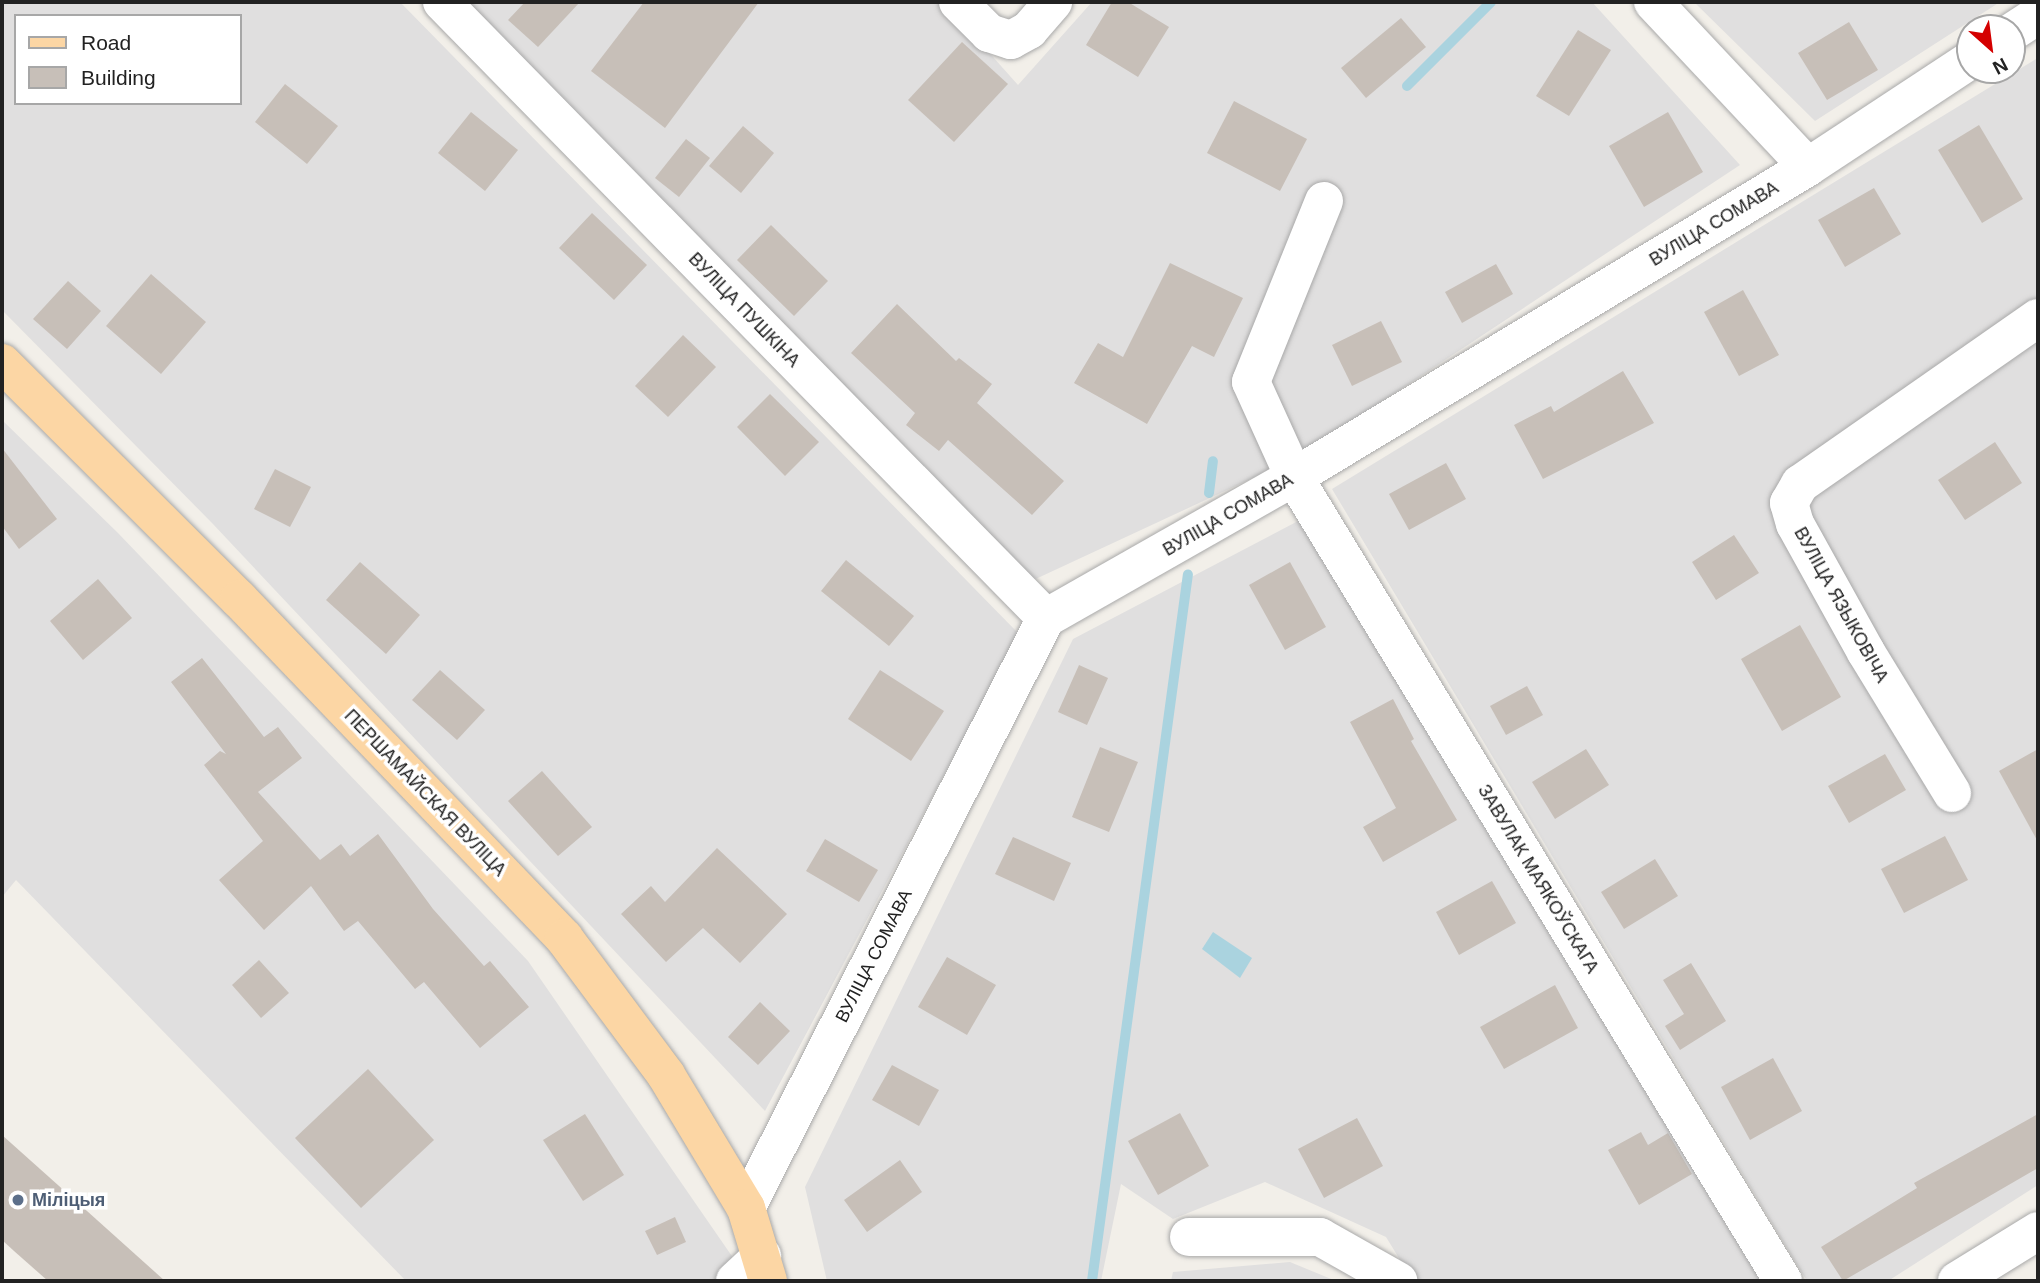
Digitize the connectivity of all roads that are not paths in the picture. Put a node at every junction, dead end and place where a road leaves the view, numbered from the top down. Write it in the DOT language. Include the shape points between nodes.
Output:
graph roads {
  1 [pos="442,2"];
  2 [pos="958,2"];
  3 [pos="1054,2"];
  4 [pos="1653,2"];
  5 [pos="1956,69"];
  6 [pos="1808,167"];
  7 [pos="1324,201"];
  8 [pos="2038,318"];
  9 [pos="2,363"];
  10 [pos="1294,477"];
  11 [pos="1046,618"];
  12 [pos="1952,793"];
  13 [pos="746,1208"];
  14 [pos="2038,1231"];
  15 [pos="1189,1237"];
  16 [pos="755,1273"];
  17 [pos="1398,1281"];
  18 [pos="1783,1281"];
  19 [pos="1957,1281"];
  1 -- 11 [label="street, ВУЛІЦА ПУШКІНА"];
  2 -- 3 [label="street" via="989,33 1011,40 1029,30"];
  4 -- 6 [label="street"];
  5 -- 6 [label="street, ВУЛІЦА СОМАВА"];
  6 -- 10 [label="street, ВУЛІЦА СОМАВА"];
  7 -- 10 [label="street, ЗАВУЛАК МАЯКОЎСКАГА" via="1251,382"];
  8 -- 12 [label="street, ВУЛІЦА ЯЗЫКОВІЧА" via="1800,484 1789,503 1794,524 1853,629"];
  9 -- 13 [label="main road, ПЕРШАМАЙСКАЯ ВУЛІЦА" via="239,599 564,938 667,1075"];
  10 -- 11 [label="street, ВУЛІЦА СОМАВА"];
  10 -- 18 [label="street, ЗАВУЛАК МАЯКОЎСКАГА"];
  11 -- 13 [label="street, ВУЛІЦА СОМАВА"];
  13 -- 16 [label="main road, ПЕРШАМАЙСКАЯ ВУЛІЦА"];
  14 -- 19 [label="street"];
  15 -- 17 [label="street" via="1320,1237"];
}
